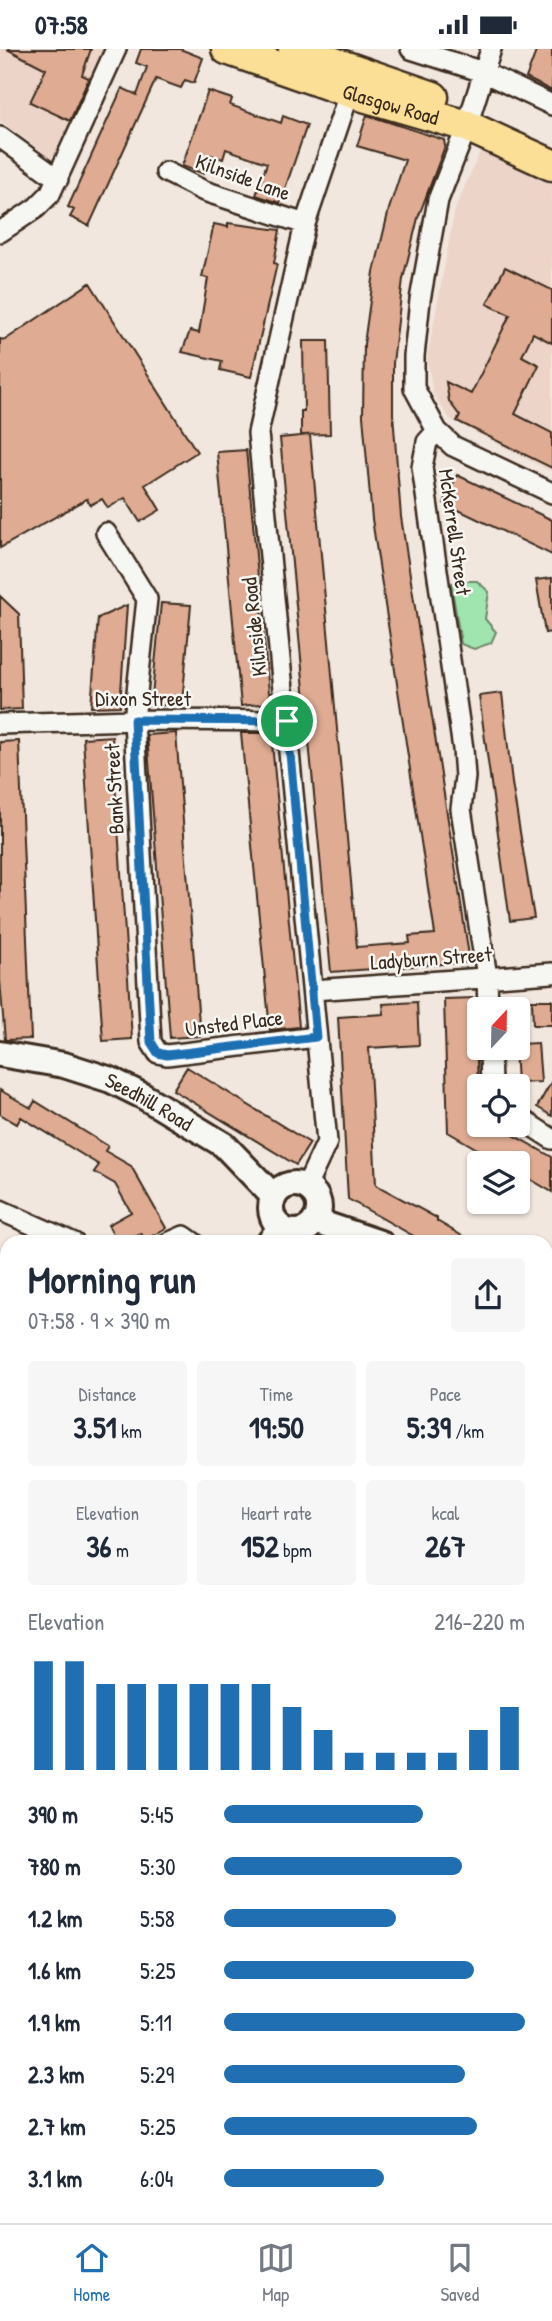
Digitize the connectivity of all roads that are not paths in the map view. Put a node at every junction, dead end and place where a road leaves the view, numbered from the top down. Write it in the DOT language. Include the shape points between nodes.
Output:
graph roads {
  1 [pos="116,49"];
  2 [pos="227,49"];
  3 [pos="294,49"];
  4 [pos="411,49"];
  5 [pos="491,49"];
  6 [pos="483,72"];
  7 [pos="354,81"];
  8 [pos="552,105"];
  9 [pos="470,117"];
  10 [pos="0,137"];
  11 [pos="552,146"];
  12 [pos="552,165"];
  13 [pos="166,172"];
  14 [pos="58,179"];
  15 [pos="305,223"];
  16 [pos="0,232"];
  17 [pos="437,431"];
  18 [pos="552,493"];
  19 [pos="106,533"];
  20 [pos="134,720"];
  21 [pos="287,721"];
  22 [pos="0,724"];
  23 [pos="552,973"];
  24 [pos="487,977"];
  25 [pos="313,990"];
  26 [pos="488,997"];
  27 [pos="316,1037"];
  28 [pos="158,1053"];
  29 [pos="0,1054"];
  30 [pos="530,1125"];
  31 [pos="552,1139"];
  32 [pos="306,1187"];
  33 [pos="274,1196"];
  34 [pos="0,1210"];
  35 [pos="315,1221"];
  36 [pos="272,1234"];
  37 [pos="56,1235"];
  38 [pos="356,1235"];
  1 -- 14 [label="street"];
  2 -- 7 [label="main road, Glasgow Road"];
  3 -- 7 [label="main road, Glasgow Road"];
  4 -- 6 [label="street"];
  5 -- 6 [label="street"];
  6 -- 8 [label="street"];
  6 -- 9 [label="street"];
  7 -- 9 [label="main road, Glasgow Road"];
  7 -- 15 [label="street, Kilnside Road"];
  9 -- 11 [label="main road, Glasgow Road"];
  9 -- 12 [label="main road, Glasgow Road"];
  9 -- 17 [label="street" via="438,200 414,356 414,388"];
  10 -- 14 [label="street"];
  13 -- 15 [label="street, Kilnside Lane" via="204,191"];
  14 -- 16 [label="street" via="36,208"];
  15 -- 21 [label="street, Kilnside Road" via="258,433"];
  17 -- 18 [label="street" via="453,446"];
  17 -- 24 [label="street, McKerrell Street" via="427,442 422,467 463,749 466,776 461,809"];
  19 -- 20 [label="street, Bank Street" via="147,599"];
  20 -- 21 [label="street, Dixon Street"];
  20 -- 22 [label="street, Dixon Street"];
  20 -- 28 [label="street, Bank Street" via="151,1042"];
  21 -- 25 [label="street, Kilnside Road"];
  23 -- 24 [label="street, Ladyburn Street"];
  24 -- 25 [label="street, Ladyburn Street"];
  24 -- 26 [label="street, McKerrell Street"];
  25 -- 27 [label="street, Kilnside Road"];
  27 -- 28 [label="street, Unsted Place"];
  27 -- 32 [label="street, Kilnside Road" via="327,1142"];
  29 -- 33 [label="street, Seedhill Road" via="64,1065 144,1096 224,1145"];
  30 -- 31 [label="street"];
  32 -- 33 [label="street" via="289,1185"];
  32 -- 35 [label="street" via="318,1203"];
  33 -- 36 [label="street"];
  34 -- 37 [label="street"];
  35 -- 36 [label="street" via="296,1232"];
  35 -- 38 [label="street"];
}
